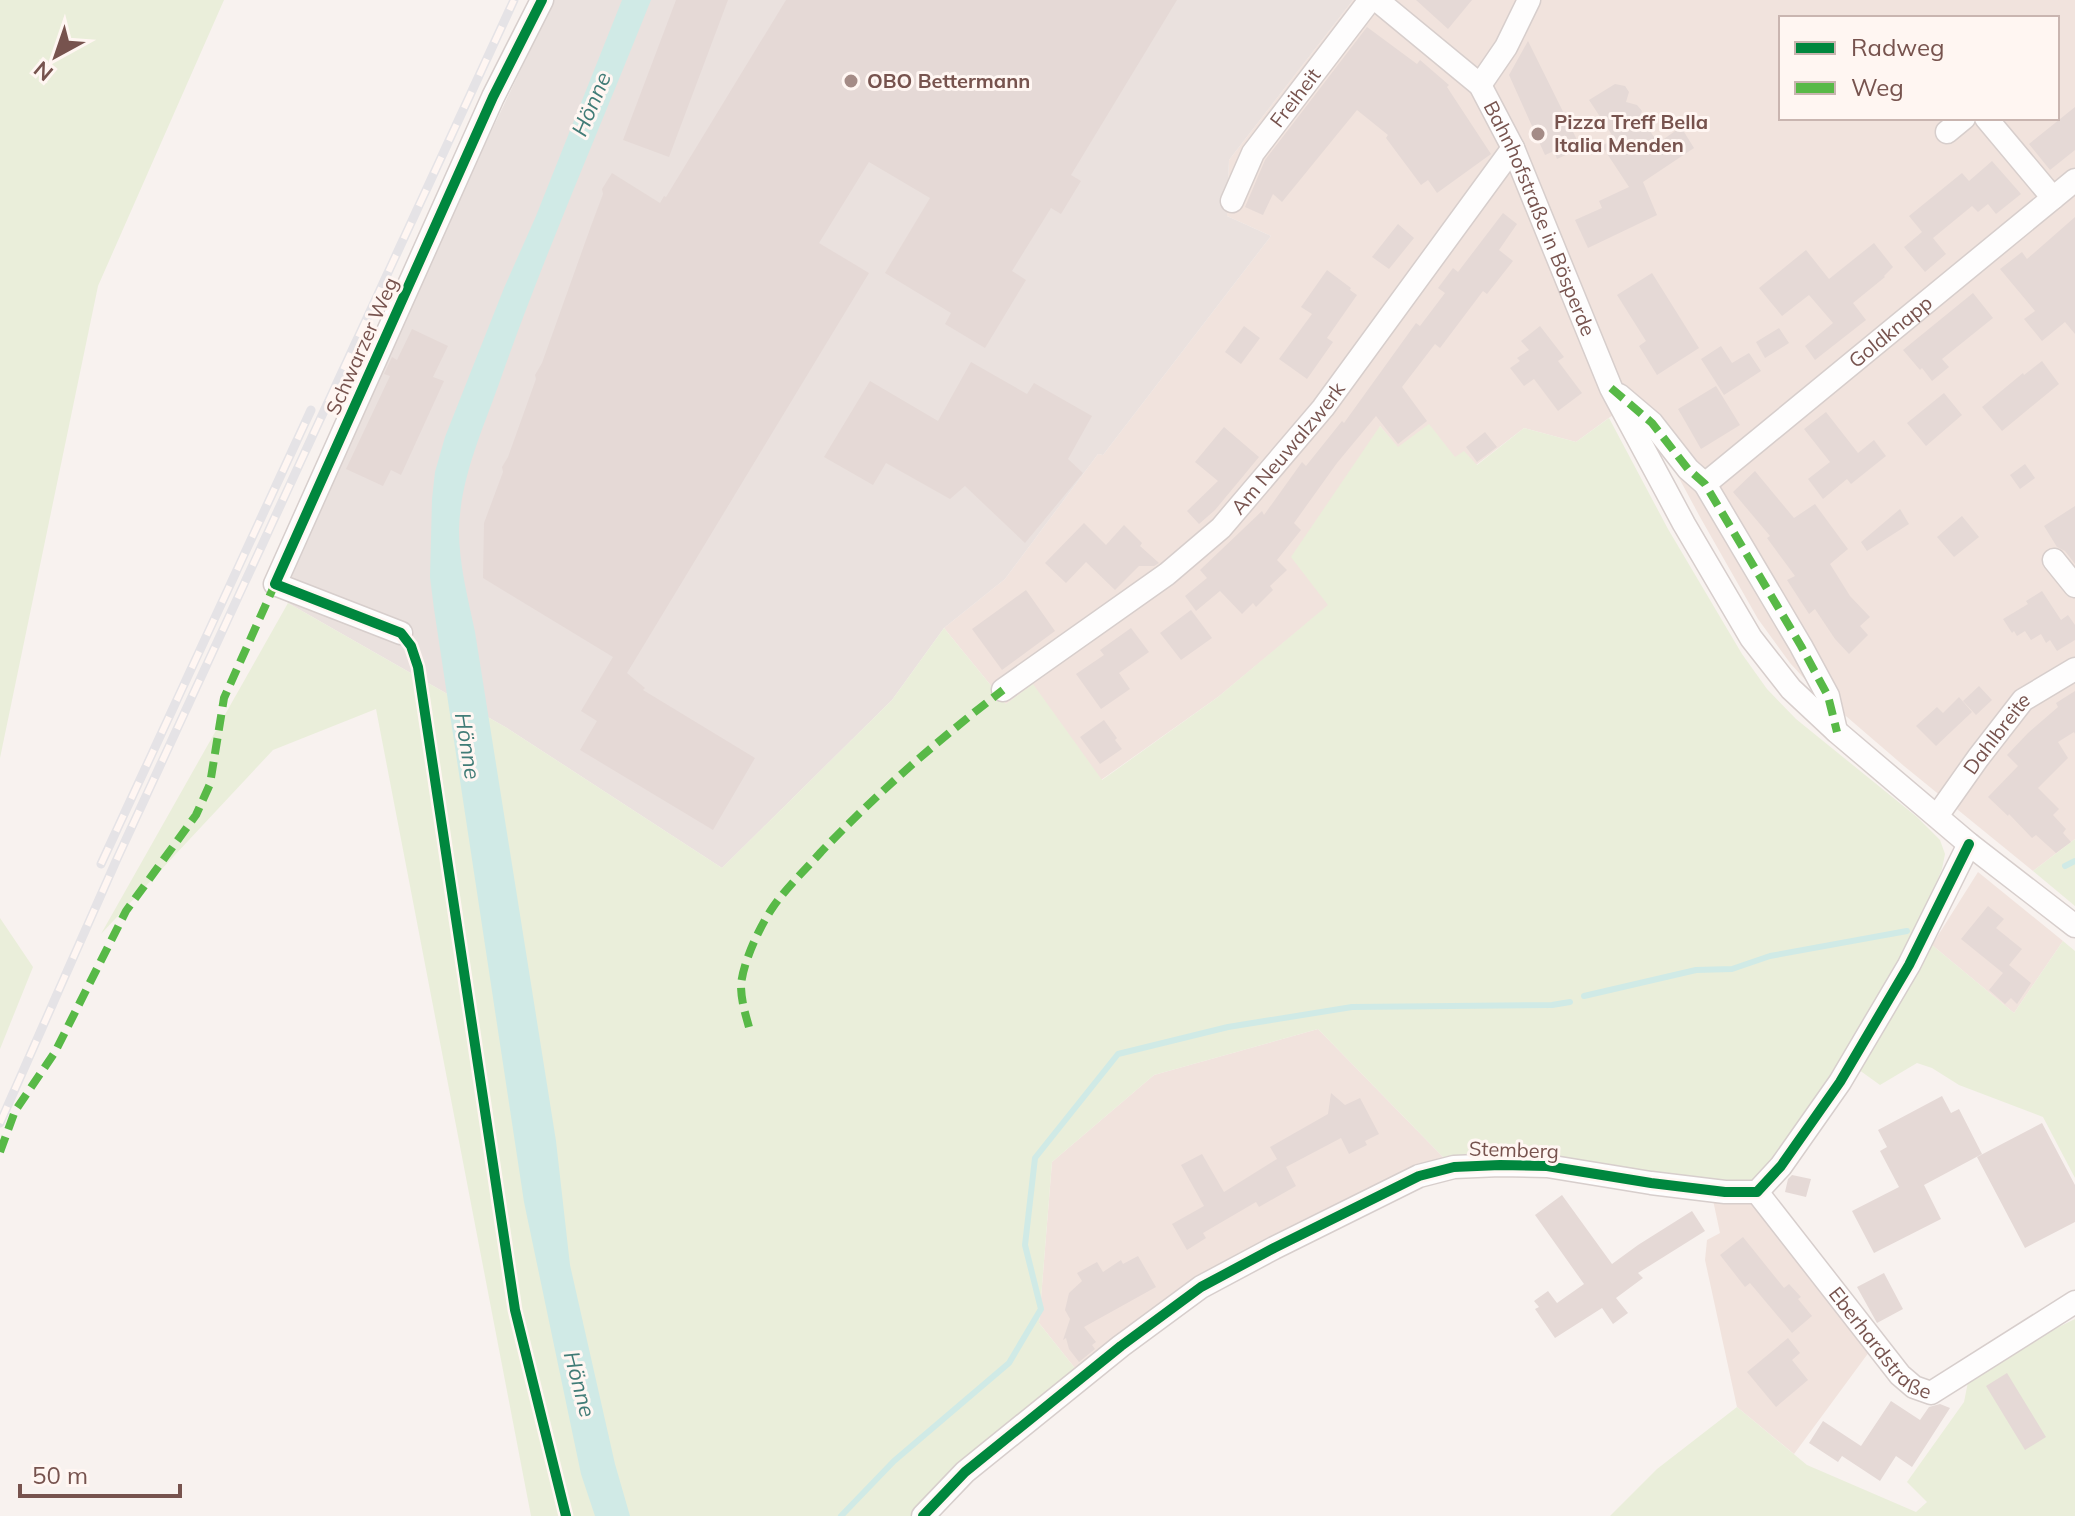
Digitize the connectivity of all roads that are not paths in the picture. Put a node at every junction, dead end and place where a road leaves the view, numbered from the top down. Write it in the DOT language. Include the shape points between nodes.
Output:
graph roads {
  1 [pos="542,0"];
  2 [pos="1370,0"];
  3 [pos="1377,0"];
  4 [pos="1529,0"];
  5 [pos="1480,85"];
  6 [pos="1988,120"];
  7 [pos="1513,148"];
  8 [pos="2075,180"];
  9 [pos="2053,198"];
  10 [pos="1232,201"];
  11 [pos="1611,388"];
  12 [pos="1705,484"];
  13 [pos="2054,560"];
  14 [pos="2075,586"];
  15 [pos="401,633"];
  16 [pos="2075,669"];
  17 [pos="1003,690"];
  18 [pos="1837,732"];
  19 [pos="1937,816"];
  20 [pos="1969,844"];
  21 [pos="2075,926"];
  22 [pos="1757,1192"];
  23 [pos="2075,1302"];
  24 [pos="923,1516"];
  1 -- 15 [label="street, Schwarzer Weg" via="493,97 275,584"];
  2 -- 10 [label="street, Freiheit" via="1253,153"];
  3 -- 5 [label="street, Bahnhofstraße in Bösperde"];
  4 -- 5 [label="street"];
  5 -- 7 [label="street, Bahnhofstraße in Bösperde"];
  6 -- 9 [label="street"];
  7 -- 11 [label="street, Bahnhofstraße in Bösperde"];
  7 -- 17 [label="street, Am Neuwalzwerk" via="1323,408 1221,528 1167,574"];
  8 -- 9 [label="street, Goldknapp"];
  9 -- 12 [label="street, Goldknapp"];
  11 -- 12 [label="street, Bahnhofstraße in Bösperde" via="1652,423"];
  11 -- 18 [label="street, Bahnhofstraße in Bösperde" via="1751,638 1791,689"];
  12 -- 18 [label="street, Bahnhofstraße in Bösperde" via="1828,696"];
  13 -- 14 [label="street"];
  16 -- 19 [label="street, Dahlbreite" via="2023,700"];
  18 -- 19 [label="street, Bahnhofstraße in Bösperde"];
  19 -- 20 [label="street, Bahnhofstraße in Bösperde"];
  20 -- 21 [label="street, Bahnhofstraße in Bösperde"];
  20 -- 22 [label="street" via="1909,965 1840,1082"];
  22 -- 23 [label="street, Eberhardstraße" via="1900,1375 1931,1393"];
  22 -- 24 [label="street, Stemberg" via="1651,1183 1547,1166 1454,1167 1419,1176 1201,1287 965,1472"];
}
